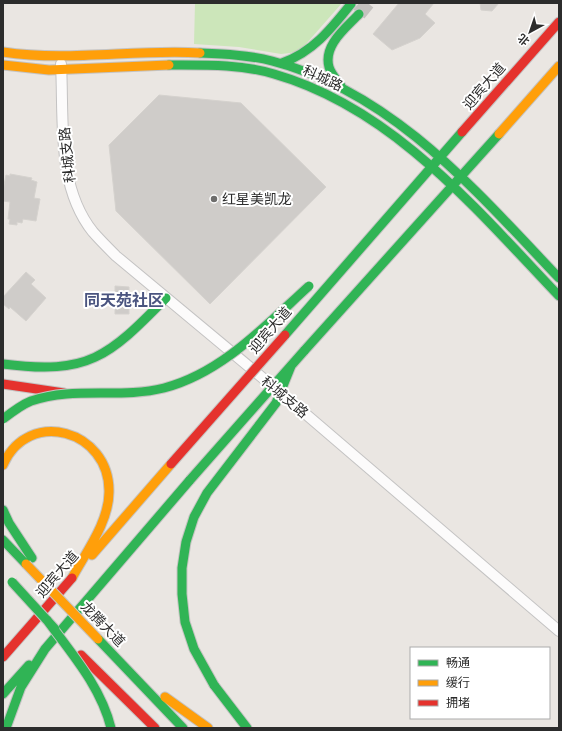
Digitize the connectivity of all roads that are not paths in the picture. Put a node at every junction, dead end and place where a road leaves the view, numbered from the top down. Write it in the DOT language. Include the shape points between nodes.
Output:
graph roads {
  1 [pos="351,4"];
  2 [pos="359,14"];
  3 [pos="559,22"];
  4 [pos="3,52"];
  5 [pos="530,55"];
  6 [pos="60,58"];
  7 [pos="282,63"];
  8 [pos="3,65"];
  9 [pos="559,66"];
  10 [pos="61,71"];
  11 [pos="344,89"];
  12 [pos="499,133"];
  13 [pos="440,157"];
  14 [pos="432,167"];
  15 [pos="460,176"];
  16 [pos="452,186"];
  17 [pos="362,246"];
  18 [pos="327,272"];
  19 [pos="559,278"];
  20 [pos="312,283"];
  21 [pos="559,296"];
  22 [pos="166,298"];
  23 [pos="3,364"];
  24 [pos="290,366"];
  25 [pos="3,384"];
  26 [pos="68,394"];
  27 [pos="3,419"];
  28 [pos="3,465"];
  29 [pos="3,510"];
  30 [pos="3,540"];
  31 [pos="29,561"];
  32 [pos="3,573"];
  33 [pos="72,578"];
  34 [pos="47,620"];
  35 [pos="559,631"];
  36 [pos="47,644"];
  37 [pos="3,657"];
  38 [pos="124,666"];
  39 [pos="3,694"];
  40 [pos="6,728"];
  41 [pos="111,728"];
  42 [pos="155,728"];
  43 [pos="183,728"];
  44 [pos="208,728"];
  45 [pos="247,728"];
  1 -- 7 [label="main road" via="308,52"];
  2 -- 11 [label="main road" via="336,40 328,55 330,69"];
  3 -- 5 [label="main road, 迎宾大道"];
  4 -- 6 [label="main road, 科城路" via="39,58"];
  5 -- 12 [label="main road" via="516,79 475,127 477,138 485,141"];
  5 -- 13 [label="main road, 迎宾大道"];
  6 -- 7 [label="main road, 科城路" via="187,52 240,56"];
  6 -- 10 [label="street, 科城支路"];
  7 -- 11 [label="main road, 科城路"];
  8 -- 10 [label="main road, 科城路"];
  9 -- 12 [label="main road"];
  10 -- 14 [label="main road, 科城路" via="186,64 237,67 274,74 309,85 350,106"];
  10 -- 22 [label="street, 科城支路" via="65,156 76,203 93,231 105,244"];
  11 -- 13 [label="main road, 科城路" via="403,127"];
  12 -- 15 [label="main road"];
  13 -- 14 [label="main road, 迎宾大道"];
  13 -- 15 [label="main road, 科城路"];
  14 -- 16 [label="main road, 科城路"];
  14 -- 17 [label="main road, 迎宾大道"];
  15 -- 16 [label="main road"];
  15 -- 19 [label="main road, 科城路"];
  16 -- 21 [label="main road, 科城路"];
  16 -- 24 [label="main road, bridge"];
  17 -- 18 [label="main road"];
  17 -- 33 [label="main road, 迎宾大道, bridge"];
  20 -- 26 [label="main road, bridge" via="244,343 193,377 164,388 124,394"];
  22 -- 23 [label="main road" via="114,348 88,363 59,369"];
  22 -- 35 [label="street, 科城支路"];
  24 -- 36 [label="main road, bridge"];
  24 -- 45 [label="main road, bridge" via="276,403 206,493 194,517 186,542 182,568 185,622 194,649 214,685"];
  25 -- 26 [label="main road, bridge"];
  26 -- 27 [label="main road, bridge" via="31,401"];
  28 -- 33 [label="main road" via="13,449 38,433 66,432 81,437 104,460 109,492 105,513"];
  29 -- 31 [label="main road"];
  30 -- 31 [label="main road, 龙腾大道"];
  31 -- 38 [label="main road, 龙腾大道, bridge" via="68,608"];
  32 -- 34 [label="main road, bridge"];
  33 -- 37 [label="main road, 迎宾大道"];
  34 -- 41 [label="main road, bridge" via="96,689 110,718"];
  34 -- 42 [label="main road, bridge"];
  36 -- 39 [label="main road"];
  36 -- 40 [label="main road" via="21,690"];
  38 -- 43 [label="main road, 龙腾大道"];
  38 -- 44 [label="main road"];
}
